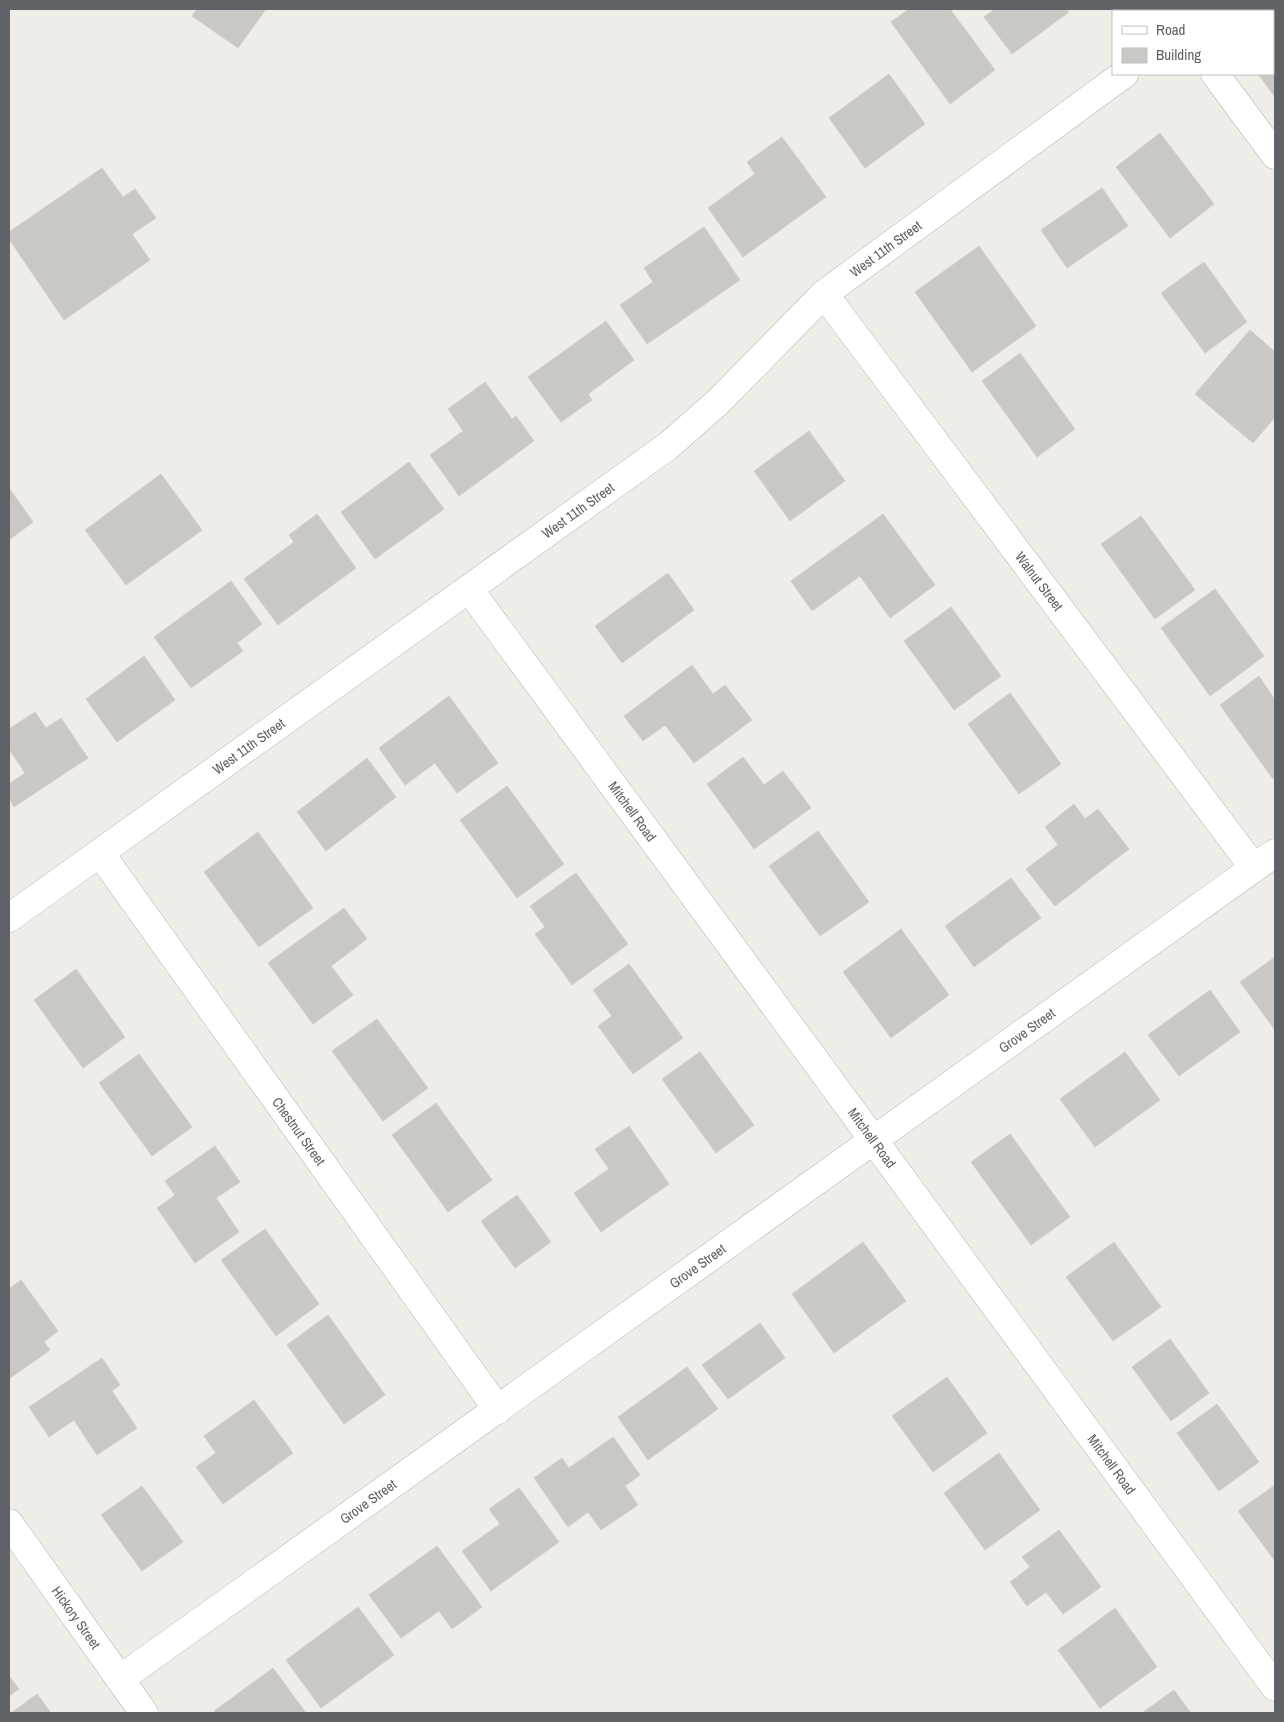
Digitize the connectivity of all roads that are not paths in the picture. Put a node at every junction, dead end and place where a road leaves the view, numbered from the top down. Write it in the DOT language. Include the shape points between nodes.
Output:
graph roads {
  1 [pos="1123,75"];
  2 [pos="1215,75"];
  3 [pos="1275,154"];
  4 [pos="824,294"];
  5 [pos="469,588"];
  6 [pos="100,853"];
  7 [pos="1265,861"];
  8 [pos="9,918"];
  9 [pos="874,1140"];
  10 [pos="498,1410"];
  11 [pos="9,1523"];
  12 [pos="120,1679"];
  13 [pos="1275,1687"];
  14 [pos="144,1713"];
  1 -- 4 [label="street, West 11th Street"];
  2 -- 3 [label="street"];
  4 -- 5 [label="street, West 11th Street" via="718,402 668,446"];
  4 -- 7 [label="street, Walnut Street"];
  5 -- 6 [label="street, West 11th Street"];
  5 -- 9 [label="street, Mitchell Road"];
  6 -- 8 [label="street, West 11th Street"];
  6 -- 10 [label="street, Chestnut Street"];
  7 -- 9 [label="street, Grove Street"];
  9 -- 10 [label="street, Grove Street"];
  9 -- 13 [label="street, Mitchell Road"];
  10 -- 12 [label="street, Grove Street"];
  11 -- 12 [label="street, Hickory Street"];
  12 -- 14 [label="street, Hickory Street"];
}
